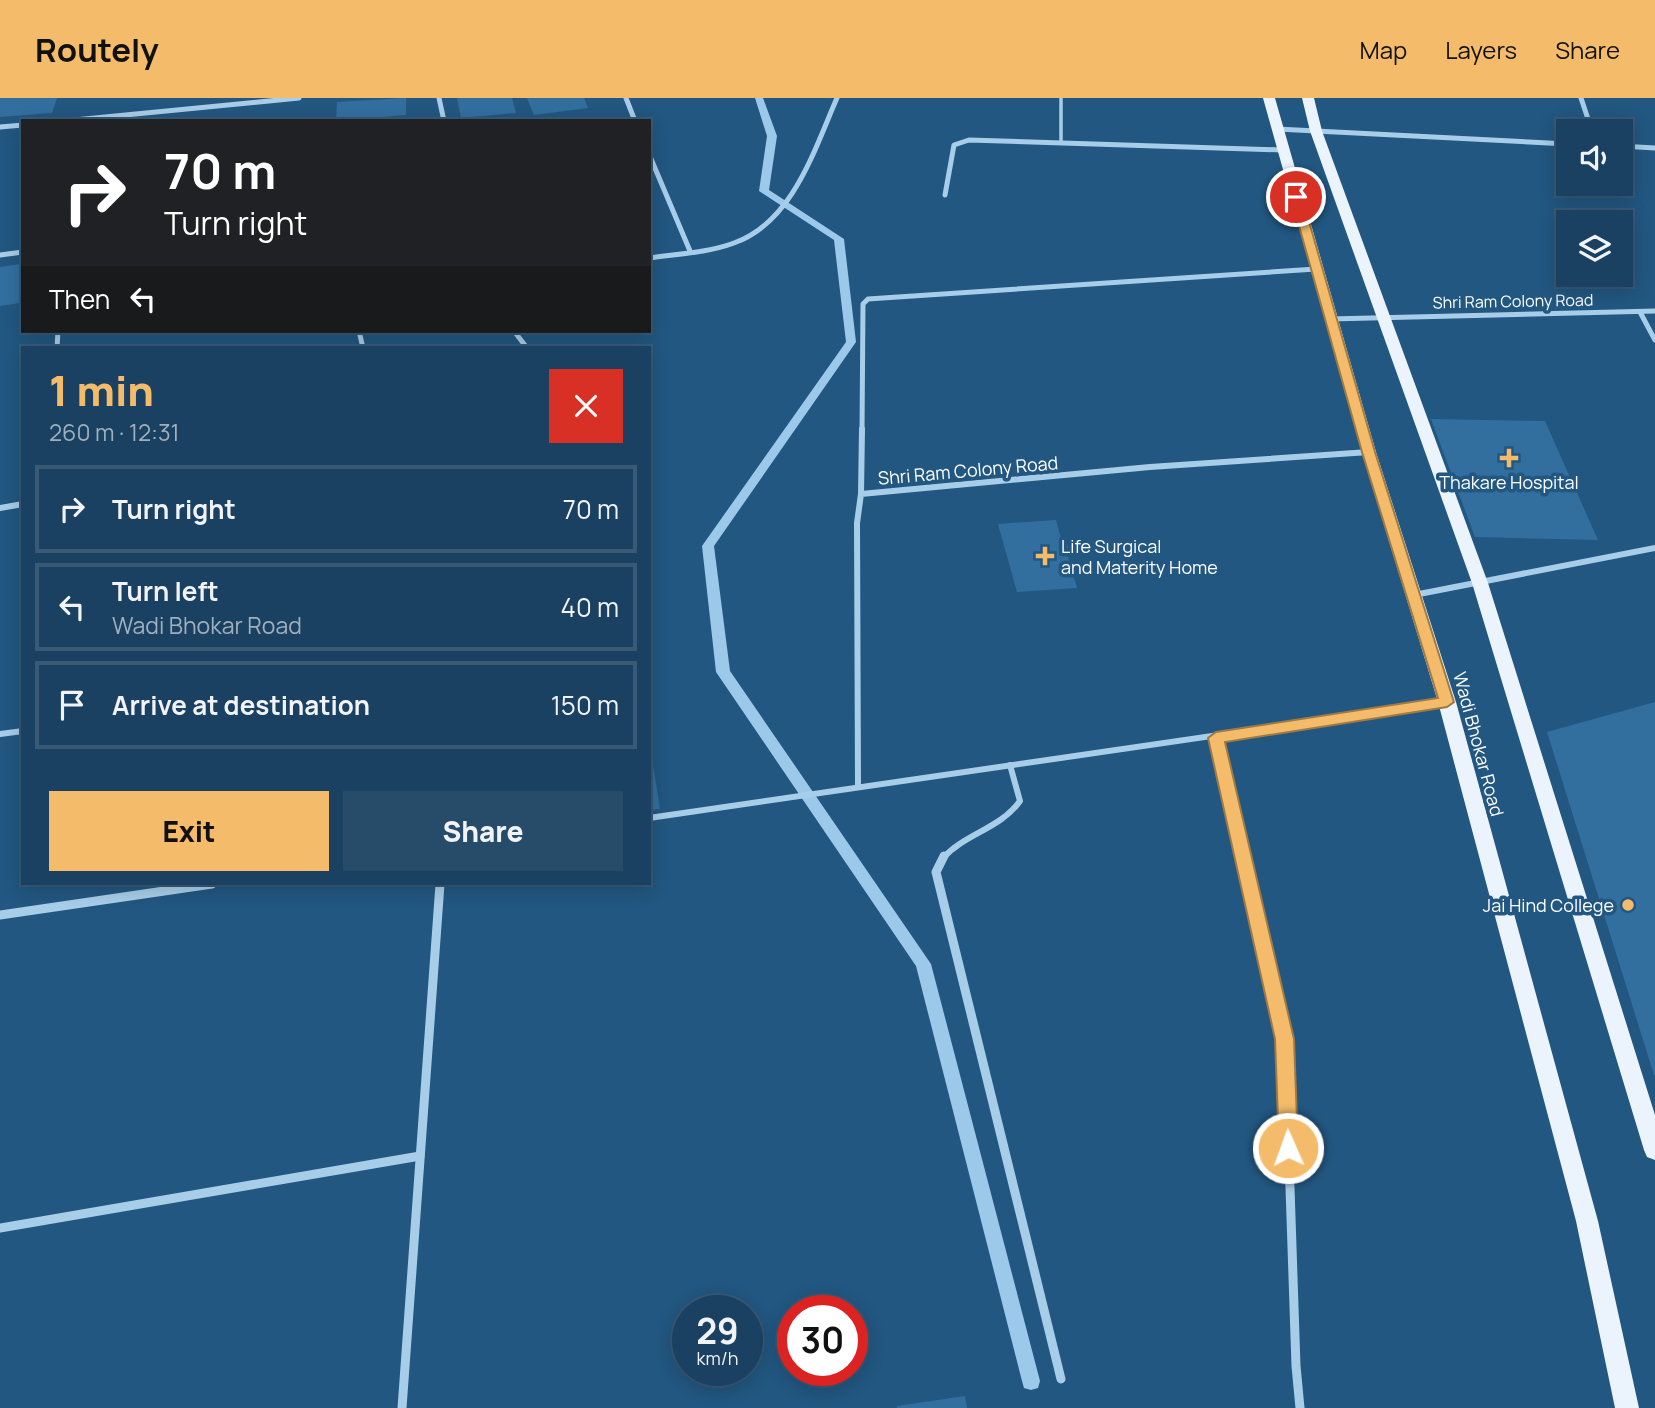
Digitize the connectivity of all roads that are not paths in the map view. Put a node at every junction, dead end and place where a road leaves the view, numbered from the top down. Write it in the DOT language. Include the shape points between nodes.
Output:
graph roads {
  1 [pos="299,98"];
  2 [pos="439,98"];
  3 [pos="626,98"];
  4 [pos="837,98"];
  5 [pos="1061,98"];
  6 [pos="1269,98"];
  7 [pos="1308,98"];
  8 [pos="1581,98"];
  9 [pos="84,119"];
  10 [pos="444,119"];
  11 [pos="634,119"];
  12 [pos="1588,119"];
  13 [pos="21,125"];
  14 [pos="0,127"];
  15 [pos="1277,129"];
  16 [pos="1317,131"];
  17 [pos="1061,143"];
  18 [pos="1556,143"];
  19 [pos="1633,147"];
  20 [pos="1655,148"];
  21 [pos="1283,150"];
  22 [pos="651,159"];
  23 [pos="945,195"];
  24 [pos="690,251"];
  25 [pos="21,252"];
  26 [pos="0,255"];
  27 [pos="651,258"];
  28 [pos="1316,268"];
  29 [pos="1655,311"];
  30 [pos="1640,312"];
  31 [pos="1384,317"];
  32 [pos="1330,319"];
  33 [pos="1655,340"];
  34 [pos="1369,452"];
  35 [pos="861,495"];
  36 [pos="21,504"];
  37 [pos="0,508"];
  38 [pos="1655,548"];
  39 [pos="1480,583"];
  40 [pos="1415,595"];
  41 [pos="1447,702"];
  42 [pos="21,731"];
  43 [pos="0,734"];
  44 [pos="1216,738"];
  45 [pos="1010,765"];
  46 [pos="858,787"];
  47 [pos="651,818"];
  48 [pos="205,885"];
  49 [pos="440,885"];
  50 [pos="0,915"];
  51 [pos="1655,1150"];
  52 [pos="420,1156"];
  53 [pos="0,1228"];
  54 [pos="1061,1380"];
  55 [pos="402,1408"];
  56 [pos="1300,1408"];
  57 [pos="1628,1408"];
  1 -- 9 [label="street"];
  2 -- 10 [label="street"];
  3 -- 11 [label="street"];
  4 -- 24 [label="street" via="790,198 771,220 744,239"];
  5 -- 17 [label="lane"];
  6 -- 15 [label="main road, Wadi Bhokar Road"];
  7 -- 16 [label="main road"];
  8 -- 12 [label="street"];
  13 -- 14 [label="street"];
  15 -- 16 [label="street"];
  15 -- 21 [label="main road, Wadi Bhokar Road"];
  16 -- 18 [label="street"];
  16 -- 31 [label="main road"];
  17 -- 21 [label="street"];
  17 -- 23 [label="street" via="959,142 954,145"];
  19 -- 20 [label="street"];
  21 -- 28 [label="main road, Wadi Bhokar Road"];
  22 -- 24 [label="street"];
  24 -- 27 [label="street"];
  25 -- 26 [label="street"];
  28 -- 32 [label="main road, Wadi Bhokar Road"];
  28 -- 35 [label="street" via="868,299 863,304"];
  29 -- 30 [label="street, Shri Ram Colony Road"];
  30 -- 31 [label="street, Shri Ram Colony Road"];
  30 -- 33 [label="street"];
  31 -- 32 [label="street, Shri Ram Colony Road"];
  31 -- 39 [label="main road"];
  32 -- 34 [label="main road, Wadi Bhokar Road"];
  34 -- 35 [label="street, Shri Ram Colony Road" via="1150,467"];
  34 -- 40 [label="main road, Wadi Bhokar Road"];
  35 -- 46 [label="street, Shri Ram Colony Road" via="857,523"];
  36 -- 37 [label="street"];
  38 -- 39 [label="street"];
  39 -- 40 [label="street"];
  39 -- 51 [label="main road"];
  40 -- 41 [label="main road, Wadi Bhokar Road"];
  41 -- 44 [label="street"];
  41 -- 57 [label="main road, Wadi Bhokar Road" via="1587,1221"];
  42 -- 43 [label="street"];
  44 -- 45 [label="street"];
  44 -- 56 [label="street" via="1285,1039"];
  45 -- 46 [label="street"];
  45 -- 54 [label="street" via="1020,801 1014,812 1000,824 950,848 936,872"];
  46 -- 47 [label="street"];
  48 -- 50 [label="street"];
  49 -- 52 [label="street"];
  52 -- 53 [label="street"];
  52 -- 55 [label="street"];
}
